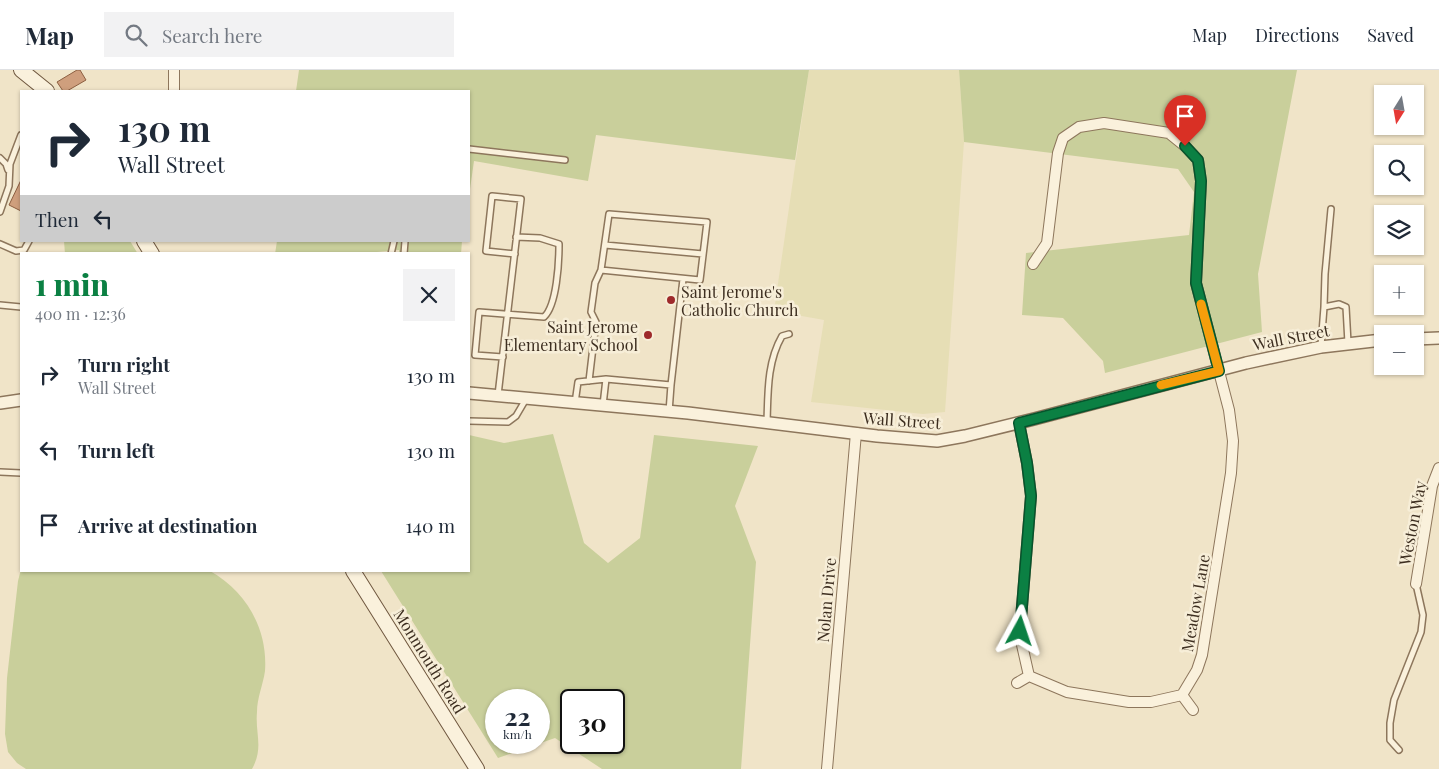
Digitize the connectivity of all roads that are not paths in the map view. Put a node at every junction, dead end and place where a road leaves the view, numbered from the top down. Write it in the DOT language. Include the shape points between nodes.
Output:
graph roads {
  1 [pos="21,70"];
  2 [pos="37,70"];
  3 [pos="174,70"];
  4 [pos="46,90"];
  5 [pos="174,90"];
  6 [pos="20,138"];
  7 [pos="470,149"];
  8 [pos="1,160"];
  9 [pos="565,160"];
  10 [pos="9,179"];
  11 [pos="1331,208"];
  12 [pos="0,212"];
  13 [pos="516,237"];
  14 [pos="28,242"];
  15 [pos="0,244"];
  16 [pos="604,244"];
  17 [pos="515,254"];
  18 [pos="703,254"];
  19 [pos="1033,264"];
  20 [pos="601,270"];
  21 [pos="683,279"];
  22 [pos="0,305"];
  23 [pos="20,307"];
  24 [pos="1324,307"];
  25 [pos="508,315"];
  26 [pos="790,334"];
  27 [pos="1439,338"];
  28 [pos="1424,339"];
  29 [pos="1374,341"];
  30 [pos="1348,343"];
  31 [pos="1321,347"];
  32 [pos="503,357"];
  33 [pos="1219,371"];
  34 [pos="606,378"];
  35 [pos="590,381"];
  36 [pos="671,385"];
  37 [pos="470,393"];
  38 [pos="498,396"];
  39 [pos="526,399"];
  40 [pos="20,400"];
  41 [pos="0,403"];
  42 [pos="575,403"];
  43 [pos="603,406"];
  44 [pos="669,412"];
  45 [pos="470,421"];
  46 [pos="767,422"];
  47 [pos="1019,423"];
  48 [pos="856,433"];
  49 [pos="1439,468"];
  50 [pos="0,472"];
  51 [pos="20,473"];
  52 [pos="354,572"];
  53 [pos="1416,584"];
  54 [pos="1029,676"];
  55 [pos="1017,683"];
  56 [pos="1182,695"];
  57 [pos="1193,710"];
  58 [pos="1399,750"];
  59 [pos="477,769"];
  60 [pos="827,769"];
  1 -- 4 [label="main road"];
  2 -- 4 [label="main road"];
  3 -- 5 [label="street"];
  6 -- 10 [label="lane" via="10,164"];
  7 -- 9 [label="lane"];
  8 -- 10 [label="lane" via="7,167"];
  10 -- 12 [label="lane"];
  11 -- 24 [label="lane"];
  13 -- 17 [label="lane"];
  13 -- 17 [label="lane" via="521,199 492,196 486,251"];
  13 -- 25 [label="lane" via="540,238 560,244 559,259 549,312 544,317"];
  14 -- 15 [label="lane" via="19,252"];
  16 -- 18 [label="lane"];
  16 -- 18 [label="lane" via="609,214 707,222"];
  16 -- 20 [label="lane"];
  17 -- 25 [label="lane"];
  18 -- 21 [label="lane" via="700,280"];
  19 -- 33 [label="street, Meadow Lane" via="1047,243 1058,153 1063,138 1079,127 1104,123 1169,133 1198,160 1201,181 1196,283"];
  20 -- 21 [label="lane"];
  20 -- 35 [label="lane" via="595,283 591,312 596,322"];
  21 -- 36 [label="lane"];
  22 -- 23 [label="lane"];
  24 -- 30 [label="lane" via="1346,306"];
  24 -- 31 [label="lane"];
  25 -- 32 [label="lane"];
  25 -- 32 [label="lane" via="479,312 475,355"];
  26 -- 46 [label="lane" via="782,336 774,349"];
  27 -- 28 [label="street"];
  29 -- 30 [label="street, Wall Street"];
  30 -- 31 [label="street, Wall Street"];
  31 -- 33 [label="street, Wall Street"];
  32 -- 38 [label="lane"];
  33 -- 47 [label="street, Wall Street"];
  33 -- 56 [label="street, Meadow Lane" via="1232,426 1231,472 1202,656"];
  34 -- 35 [label="lane"];
  34 -- 36 [label="lane"];
  34 -- 43 [label="lane"];
  35 -- 42 [label="lane" via="578,382"];
  36 -- 44 [label="lane"];
  37 -- 38 [label="street, Wall Street"];
  38 -- 39 [label="street, Wall Street"];
  39 -- 42 [label="street, Wall Street"];
  39 -- 45 [label="lane" via="516,416 508,422"];
  40 -- 41 [label="street"];
  42 -- 43 [label="street, Wall Street"];
  43 -- 44 [label="street, Wall Street"];
  44 -- 46 [label="street, Wall Street"];
  46 -- 48 [label="street, Wall Street"];
  47 -- 48 [label="street, Wall Street" via="937,441"];
  47 -- 54 [label="street" via="1031,496 1020,631"];
  48 -- 60 [label="street, Nolan Drive"];
  49 -- 53 [label="street, Weston Way" via="1432,486"];
  50 -- 51 [label="lane"];
  52 -- 59 [label="main road, Monmouth Road"];
  53 -- 58 [label="lane" via="1423,615 1421,632 1394,700 1390,723 1390,740"];
  54 -- 55 [label="street"];
  54 -- 56 [label="street" via="1066,692 1129,702 1151,702"];
  56 -- 57 [label="street"];
}
